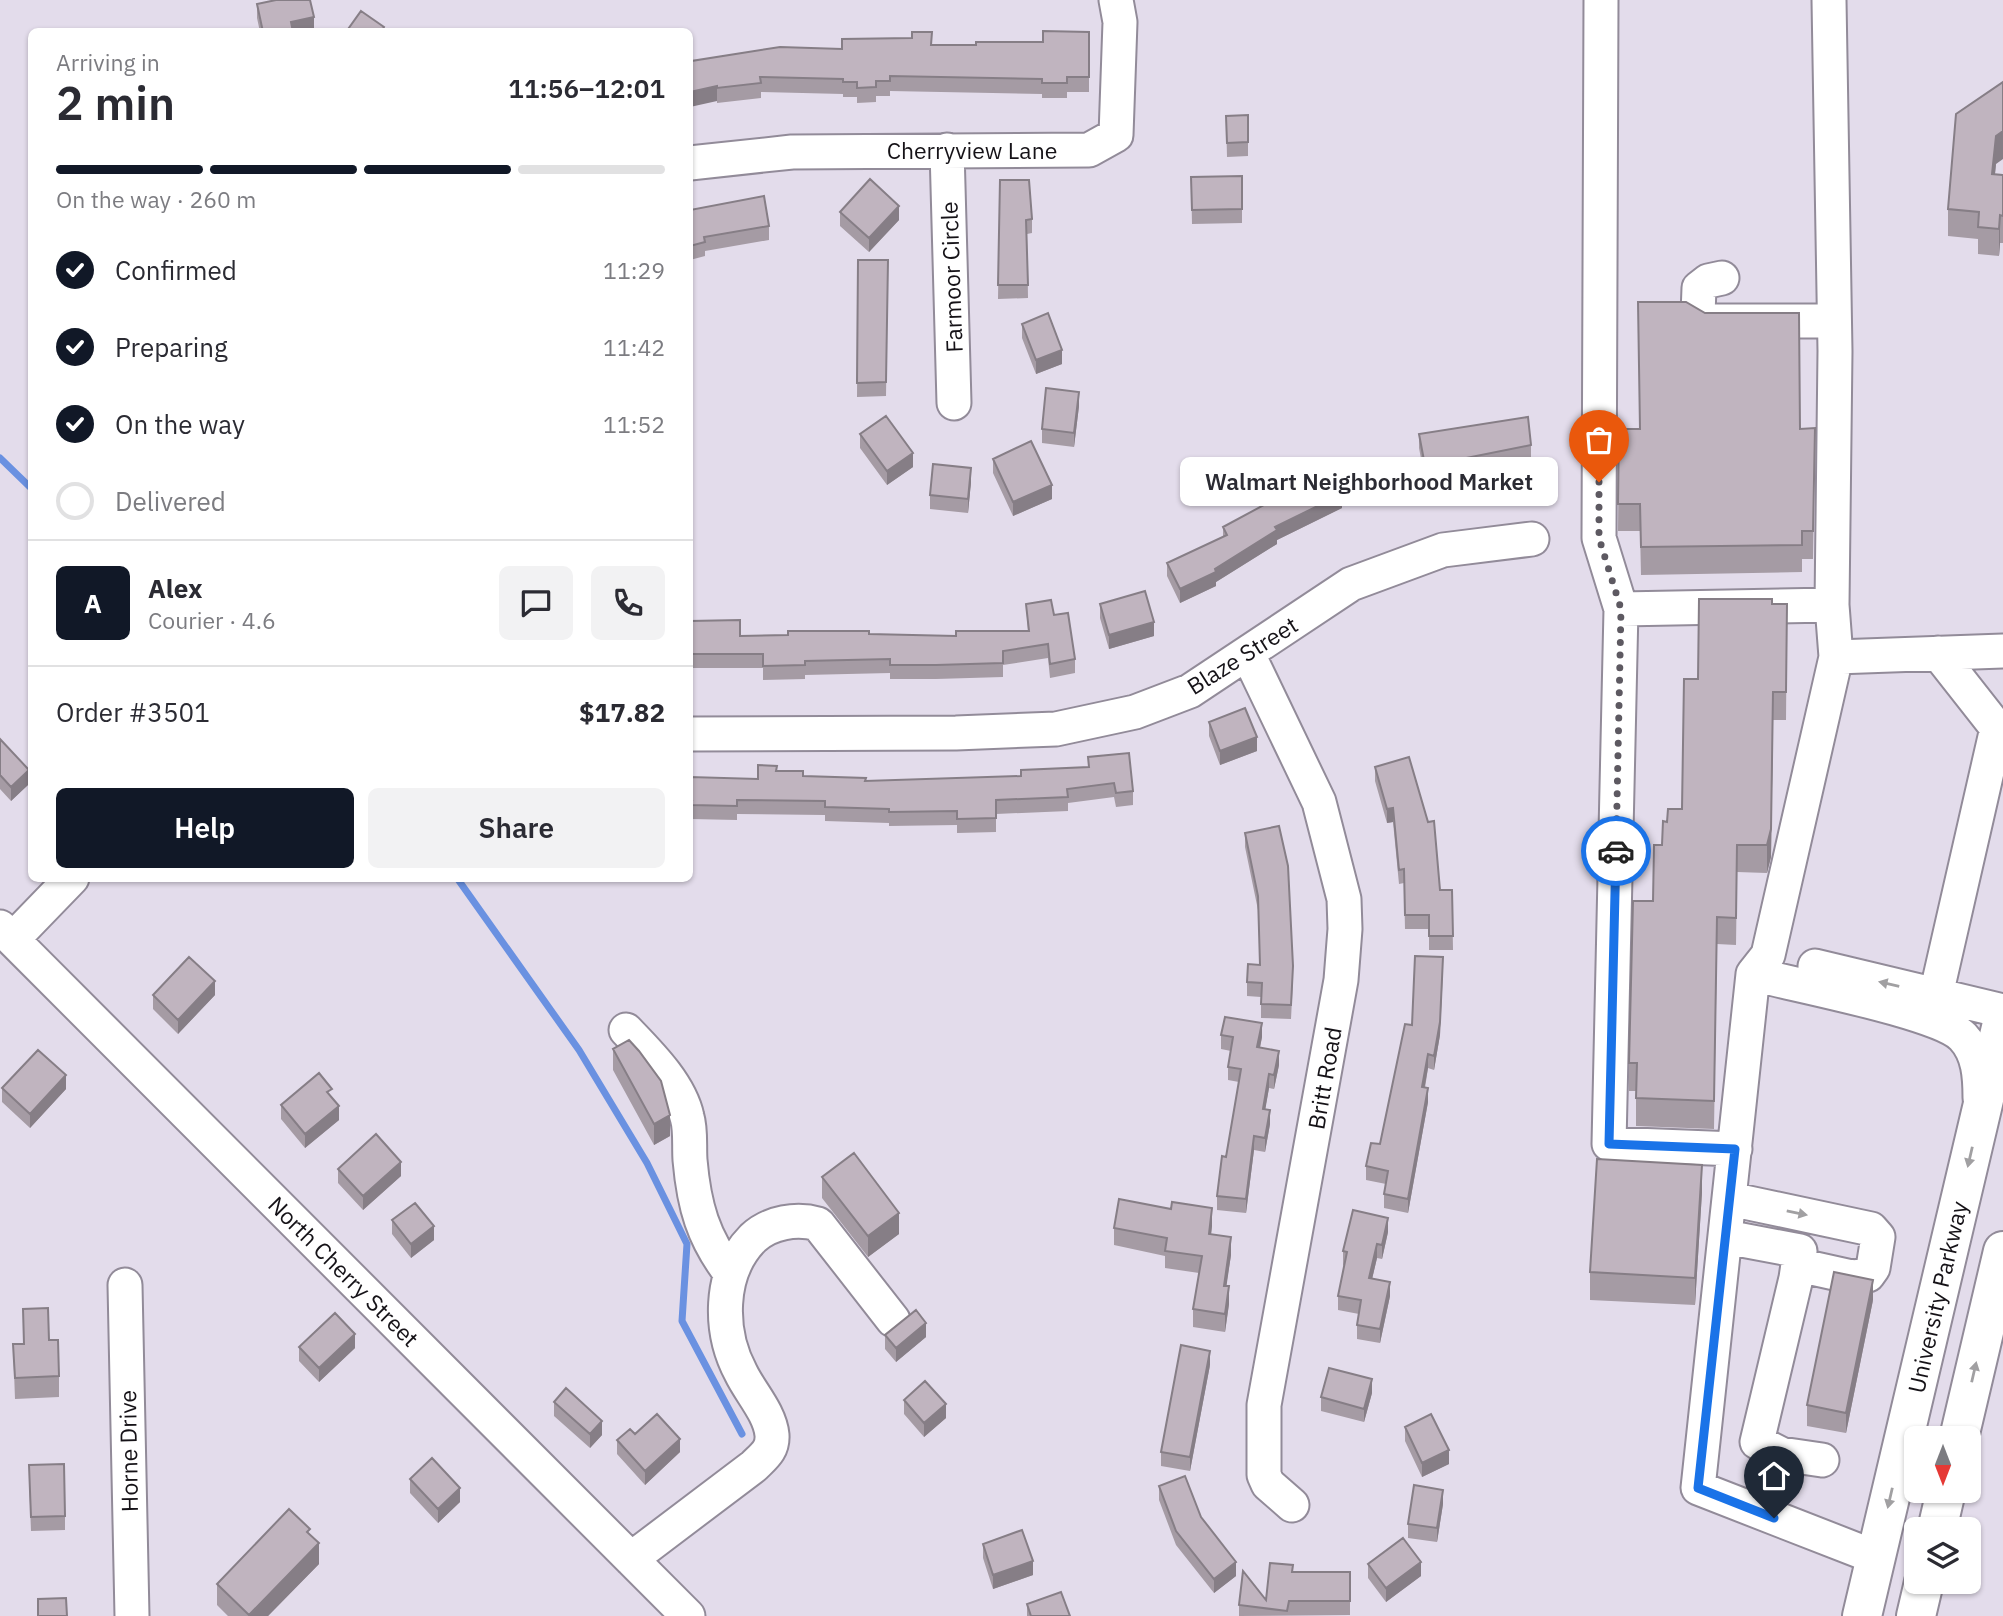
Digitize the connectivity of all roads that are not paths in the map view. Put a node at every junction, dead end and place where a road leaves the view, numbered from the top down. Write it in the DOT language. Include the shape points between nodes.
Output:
graph roads {
  1 [pos="1116,0"];
  2 [pos="1601,0"];
  3 [pos="1829,0"];
  4 [pos="947,150"];
  5 [pos="693,163"];
  6 [pos="1721,278"];
  7 [pos="1834,321"];
  8 [pos="954,403"];
  9 [pos="1532,539"];
  10 [pos="1832,605"];
  11 [pos="1621,609"];
  12 [pos="2003,651"];
  13 [pos="1938,653"];
  14 [pos="1248,654"];
  15 [pos="1836,657"];
  16 [pos="693,734"];
  17 [pos="67,882"];
  18 [pos="6,933"];
  19 [pos="1760,965"];
  20 [pos="1936,995"];
  21 [pos="2003,1011"];
  22 [pos="2003,1019"];
  23 [pos="626,1030"];
  24 [pos="1980,1115"];
  25 [pos="1735,1149"];
  26 [pos="1730,1199"];
  27 [pos="1726,1237"];
  28 [pos="2003,1251"];
  29 [pos="1798,1265"];
  30 [pos="732,1274"];
  31 [pos="125,1285"];
  32 [pos="893,1320"];
  33 [pos="1961,1426"];
  34 [pos="1822,1460"];
  35 [pos="1292,1505"];
  36 [pos="1875,1558"];
  37 [pos="631,1559"];
  38 [pos="1921,1594"];
  39 [pos="132,1616"];
  40 [pos="688,1616"];
  41 [pos="1862,1616"];
  42 [pos="1916,1616"];
  1 -- 4 [label="street, Cherryview Lane" via="1120,22 1116,135 1089,150"];
  2 -- 11 [label="street" via="1599,538"];
  3 -- 7 [label="street"];
  4 -- 5 [label="street, Cherryview Lane" via="792,152"];
  4 -- 8 [label="street, Farmoor Circle"];
  6 -- 7 [label="street" via="1699,288 1698,314 1705,321"];
  7 -- 10 [label="street"];
  9 -- 14 [label="street, Blaze Street" via="1443,550 1351,584"];
  10 -- 11 [label="street"];
  10 -- 15 [label="street"];
  11 -- 25 [label="street" via="1609,1144"];
  12 -- 13 [label="street"];
  13 -- 15 [label="street"];
  13 -- 20 [label="street" via="1997,728"];
  14 -- 16 [label="street, Blaze Street" via="1190,691 1135,712 1056,729"];
  14 -- 35 [label="street, Britt Road" via="1319,802 1344,900 1341,979 1264,1405 1265,1475 1268,1484"];
  15 -- 19 [label="street"];
  17 -- 18 [label="street"];
  18 -- 37 [label="street, North Cherry Street"];
  20 -- 19 [label="street, one-way"];
  19 -- 24 [label="street" via="1932,1019 1962,1036 1975,1054"];
  19 -- 25 [label="street"];
  20 -- 21 [label="street"];
  22 -- 24 [label="main road, University Parkway"];
  23 -- 30 [label="street" via="660,1065 687,1116 699,1218 712,1250"];
  24 -- 36 [label="main road, University Parkway, one-way"];
  25 -- 26 [label="street"];
  26 -- 27 [label="street"];
  26 -- 29 [label="street, one-way" via="1871,1229 1878,1237 1868,1275 1852,1277"];
  27 -- 29 [label="street" via="1800,1251"];
  27 -- 36 [label="street" via="1698,1488"];
  33 -- 28 [label="main road, one-way"];
  29 -- 34 [label="street" via="1757,1442 1782,1454"];
  30 -- 32 [label="street" via="745,1248 772,1226 818,1224"];
  30 -- 37 [label="street" via="725,1319 729,1344 768,1422 770,1450"];
  31 -- 39 [label="street, Horne Drive"];
  36 -- 41 [label="main road, University Parkway"];
  37 -- 40 [label="street, North Cherry Street"];
  38 -- 42 [label="main road"];
}
